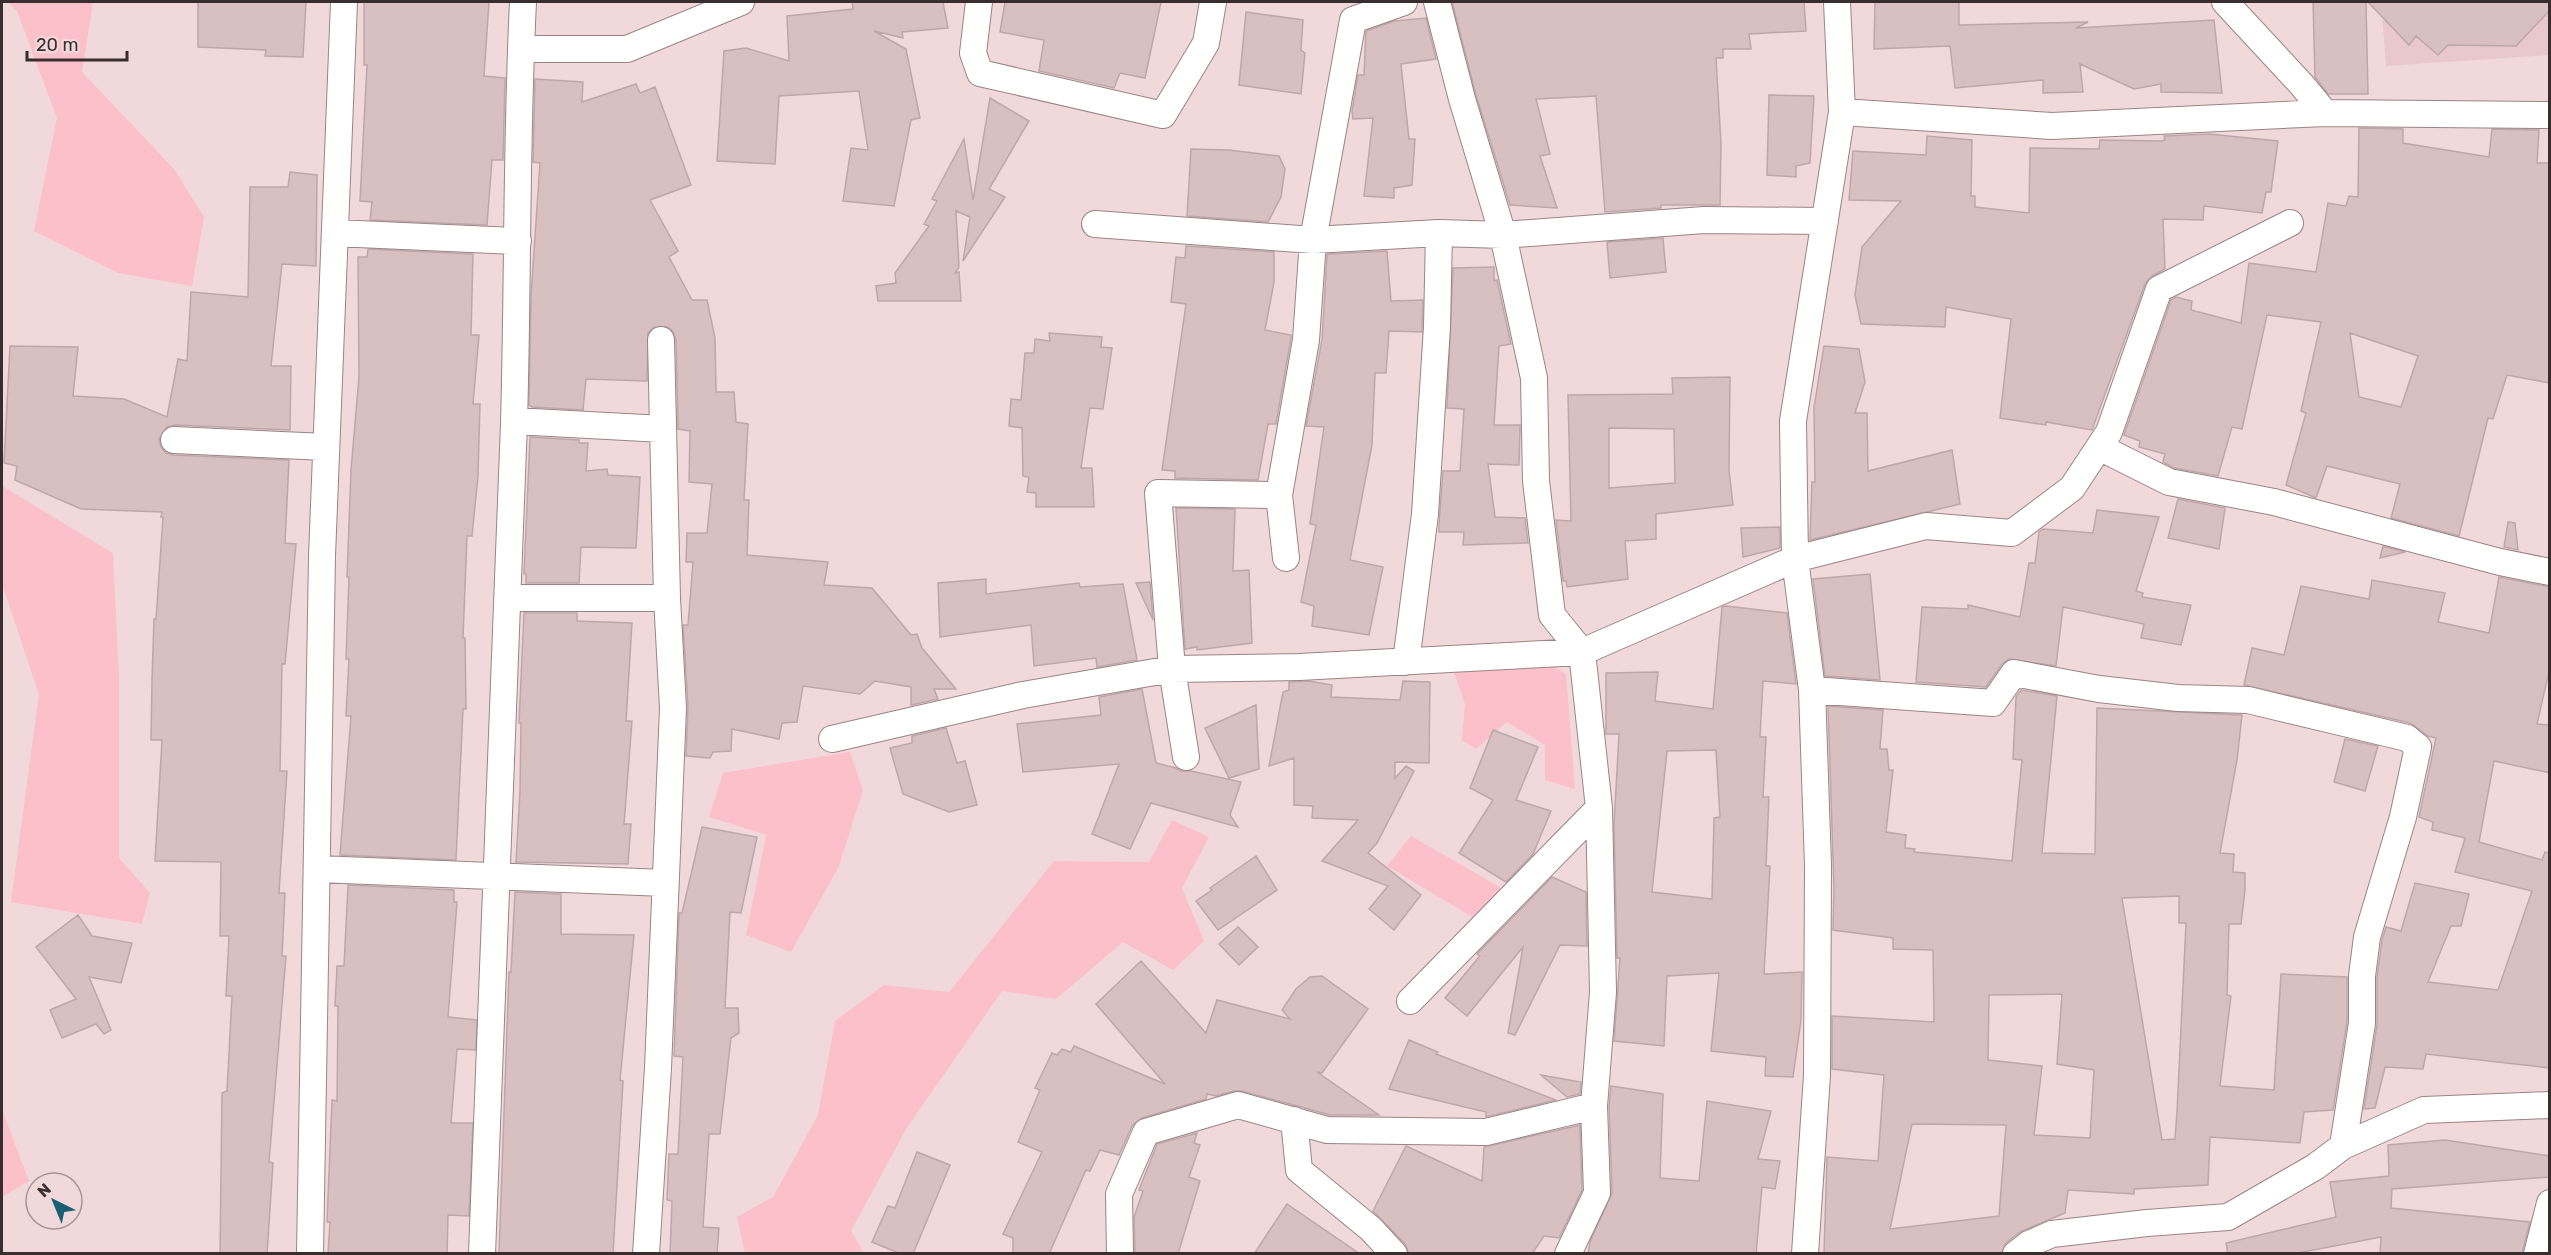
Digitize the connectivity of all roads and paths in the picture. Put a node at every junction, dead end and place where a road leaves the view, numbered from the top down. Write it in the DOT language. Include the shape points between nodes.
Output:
graph roads {
  1 [pos="344,2"];
  2 [pos="523,2"];
  3 [pos="741,2"];
  4 [pos="979,2"];
  5 [pos="1213,2"];
  6 [pos="1404,2"];
  7 [pos="1437,2"];
  8 [pos="1837,2"];
  9 [pos="2225,2"];
  10 [pos="520,49"];
  11 [pos="1842,112"];
  12 [pos="2325,113"];
  13 [pos="2550,115"];
  14 [pos="1825,221"];
  15 [pos="2290,223"];
  16 [pos="1095,224"];
  17 [pos="335,233"];
  18 [pos="1439,233"];
  19 [pos="1503,235"];
  20 [pos="1313,240"];
  21 [pos="519,241"];
  22 [pos="661,340"];
  23 [pos="514,421"];
  24 [pos="663,429"];
  25 [pos="174,440"];
  26 [pos="326,447"];
  27 [pos="2099,447"];
  28 [pos="1279,495"];
  29 [pos="1286,558"];
  30 [pos="1795,560"];
  31 [pos="2550,572"];
  32 [pos="508,598"];
  33 [pos="667,598"];
  34 [pos="1582,652"];
  35 [pos="1406,662"];
  36 [pos="1172,669"];
  37 [pos="1812,690"];
  38 [pos="831,739"];
  39 [pos="1186,757"];
  40 [pos="1599,808"];
  41 [pos="318,869"];
  42 [pos="498,876"];
  43 [pos="665,883"];
  44 [pos="1410,1001"];
  45 [pos="2550,1105"];
  46 [pos="1594,1106"];
  47 [pos="1294,1120"];
  48 [pos="2343,1146"];
  49 [pos="2550,1203"];
  50 [pos="2051,1244"];
  51 [pos="310,1254"];
  52 [pos="482,1254"];
  53 [pos="646,1254"];
  54 [pos="1120,1254"];
  55 [pos="1394,1254"];
  56 [pos="1568,1254"];
  57 [pos="1805,1254"];
  58 [pos="2016,1254"];
  59 [pos="2536,1254"];
  1 -- 17 [label="street"];
  2 -- 10 [label="street"];
  3 -- 10 [label="street" via="627,49"];
  4 -- 5 [label="street" via="973,53 980,73 1163,115 1206,43"];
  6 -- 20 [label="street" via="1353,20"];
  7 -- 19 [label="street"];
  8 -- 11 [label="street"];
  9 -- 12 [label="street"];
  10 -- 21 [label="street"];
  11 -- 12 [label="street" via="2052,126"];
  11 -- 14 [label="street"];
  12 -- 13 [label="street"];
  14 -- 19 [label="street" via="1704,220"];
  14 -- 30 [label="street" via="1793,421"];
  15 -- 27 [label="street" via="2159,289 2109,432"];
  16 -- 20 [label="street"];
  17 -- 21 [label="street"];
  17 -- 26 [label="street"];
  18 -- 19 [label="street"];
  18 -- 20 [label="street"];
  18 -- 35 [label="street" via="1425,514"];
  19 -- 34 [label="street" via="1534,378 1536,481 1552,615"];
  20 -- 28 [label="street" via="1305,340"];
  21 -- 23 [label="street"];
  22 -- 24 [label="street"];
  23 -- 24 [label="street"];
  23 -- 32 [label="street"];
  24 -- 33 [label="street"];
  25 -- 26 [label="street"];
  26 -- 41 [label="street"];
  27 -- 30 [label="street" via="2072,488 2013,533 1926,526"];
  27 -- 31 [label="street" via="2169,482 2274,502"];
  28 -- 29 [label="street"];
  28 -- 36 [label="street" via="1158,493"];
  30 -- 34 [label="street"];
  30 -- 37 [label="street"];
  32 -- 33 [label="street"];
  32 -- 42 [label="street"];
  33 -- 43 [label="street" via="673,708"];
  34 -- 35 [label="street"];
  34 -- 40 [label="street"];
  35 -- 36 [label="street"];
  36 -- 38 [label="street" via="1023,694"];
  36 -- 39 [label="street"];
  37 -- 48 [label="street" via="1993,703 2014,673 2121,692 2248,700 2407,738 2418,747 2403,817 2367,937 2362,1023"];
  37 -- 57 [label="street" via="1818,865 1817,1064"];
  40 -- 44 [label="street"];
  40 -- 46 [label="street" via="1603,992"];
  41 -- 42 [label="street"];
  41 -- 51 [label="street"];
  42 -- 43 [label="street"];
  42 -- 52 [label="street"];
  43 -- 53 [label="street"];
  45 -- 48 [label="street" via="2424,1110"];
  46 -- 47 [label="street" via="1486,1132 1327,1130"];
  46 -- 56 [label="street" via="1597,1193"];
  47 -- 54 [label="street" via="1238,1105 1146,1132 1119,1194"];
  47 -- 55 [label="street" via="1299,1170 1371,1229"];
  48 -- 50 [label="street" via="2315,1167 2228,1216 2147,1223"];
  49 -- 59 [label="street"];
  50 -- 58 [label="street" via="2030,1244"];
}
